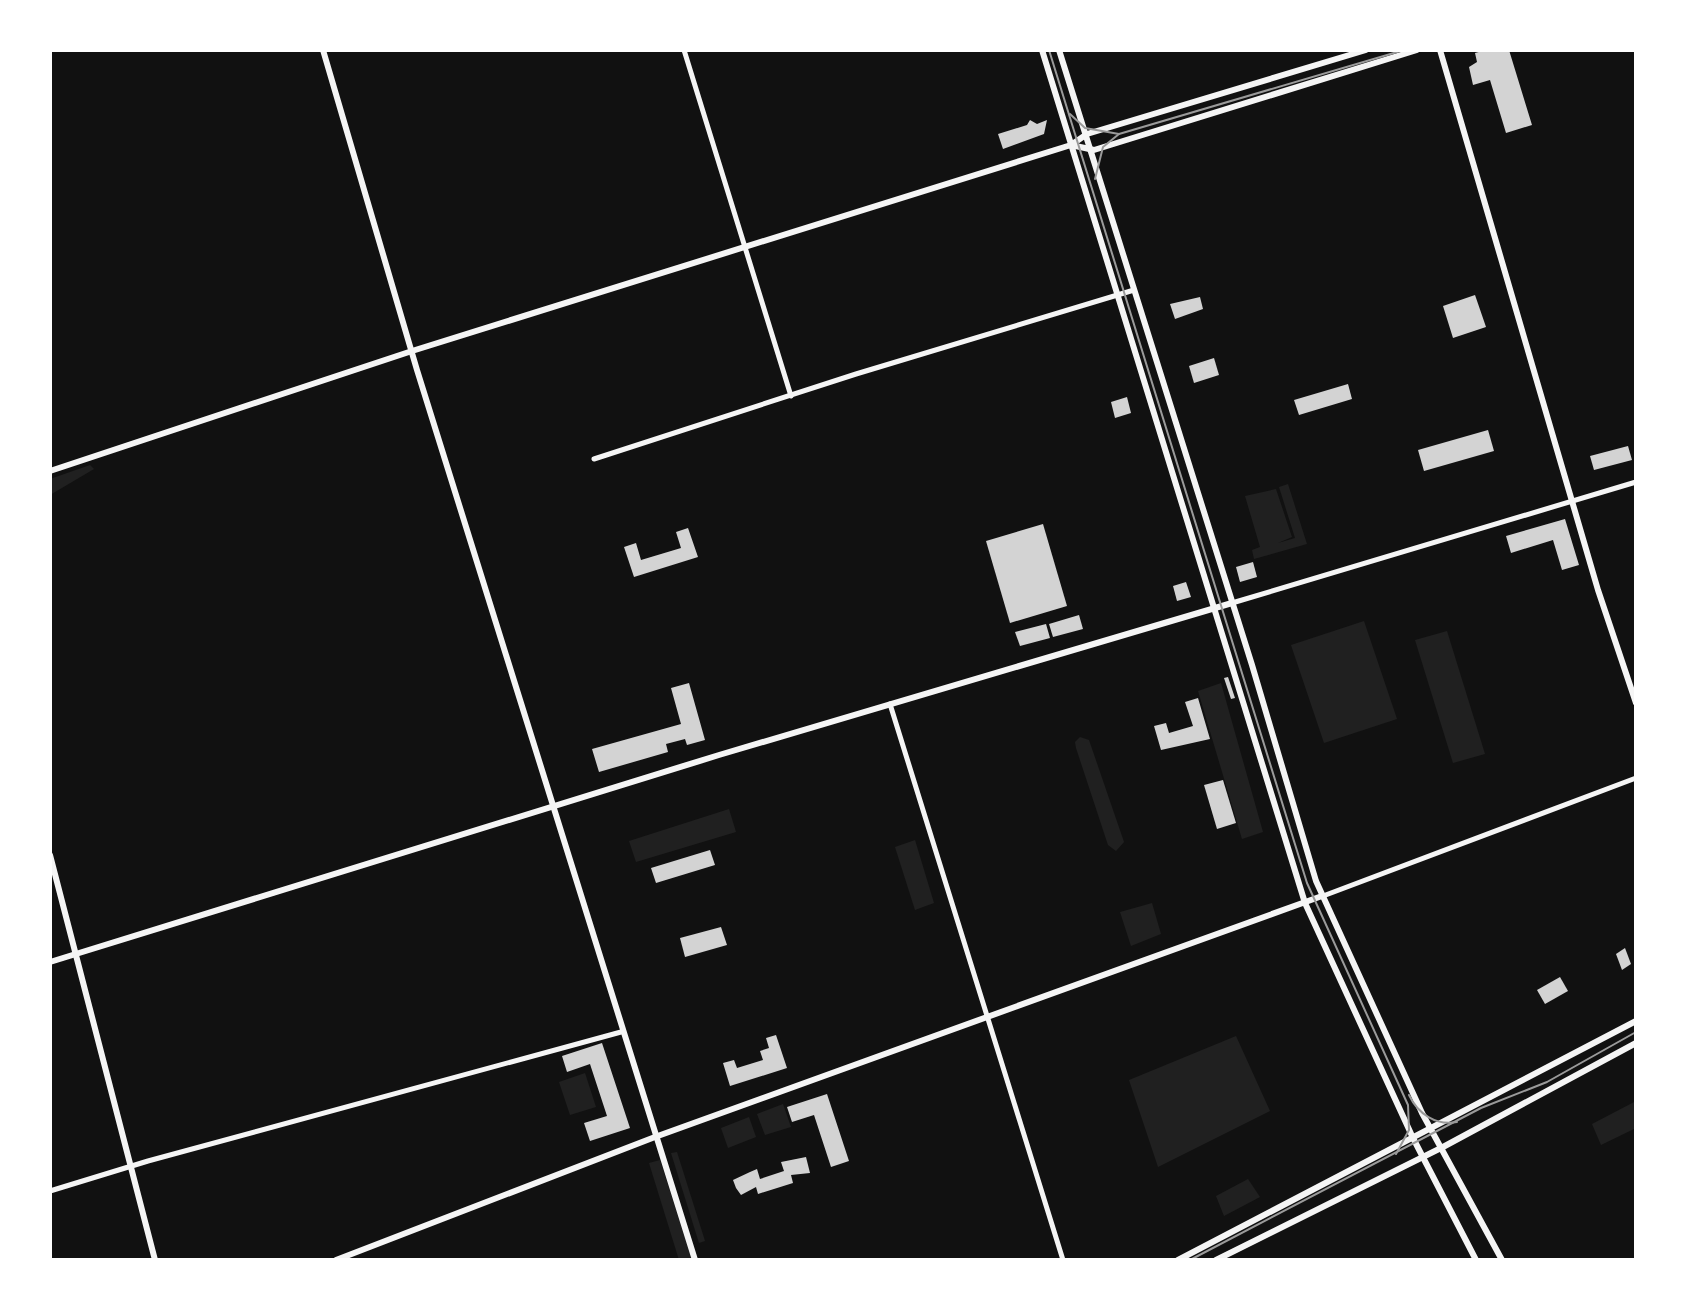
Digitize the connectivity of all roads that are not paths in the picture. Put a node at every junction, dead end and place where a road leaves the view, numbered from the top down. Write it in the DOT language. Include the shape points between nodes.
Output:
graph roads {
  1 [pos="323,50"];
  2 [pos="684,50"];
  3 [pos="1042,50"];
  4 [pos="1059,50"];
  5 [pos="1366,50"];
  6 [pos="1417,50"];
  7 [pos="1440,50"];
  8 [pos="1087,134"];
  9 [pos="1071,145"];
  10 [pos="1092,151"];
  11 [pos="745,248"];
  12 [pos="1134,290"];
  13 [pos="1119,295"];
  14 [pos="412,351"];
  15 [pos="791,396"];
  16 [pos="594,459"];
  17 [pos="51,470"];
  18 [pos="1636,482"];
  19 [pos="1572,501"];
  20 [pos="1232,603"];
  21 [pos="1215,608"];
  22 [pos="1636,703"];
  23 [pos="890,704"];
  24 [pos="1636,778"];
  25 [pos="551,806"];
  26 [pos="50,855"];
  27 [pos="1322,896"];
  28 [pos="1305,903"];
  29 [pos="76,953"];
  30 [pos="50,962"];
  31 [pos="986,1017"];
  32 [pos="1636,1021"];
  33 [pos="621,1032"];
  34 [pos="1636,1043"];
  35 [pos="1431,1129"];
  36 [pos="655,1137"];
  37 [pos="1413,1138"];
  38 [pos="1443,1147"];
  39 [pos="1424,1157"];
  40 [pos="131,1166"];
  41 [pos="50,1191"];
  42 [pos="155,1260"];
  43 [pos="336,1260"];
  44 [pos="695,1260"];
  45 [pos="1063,1260"];
  46 [pos="1178,1260"];
  47 [pos="1216,1260"];
  48 [pos="1476,1260"];
  49 [pos="1502,1260"];
  1 -- 14 [label="main road"];
  2 -- 11 [label="street"];
  3 -- 9 [label="main road"];
  4 -- 8 [label="main road"];
  5 -- 8 [label="main road"];
  6 -- 10 [label="main road"];
  7 -- 19 [label="main road"];
  8 -- 9 [label="main road"];
  8 -- 10 [label="main road"];
  9 -- 10 [label="main road"];
  9 -- 11 [label="main road"];
  9 -- 13 [label="main road"];
  10 -- 12 [label="main road"];
  11 -- 14 [label="main road"];
  11 -- 15 [label="street"];
  12 -- 13 [label="street"];
  12 -- 20 [label="main road"];
  13 -- 15 [label="street"];
  13 -- 21 [label="main road"];
  14 -- 17 [label="main road"];
  14 -- 25 [label="main road"];
  15 -- 16 [label="street"];
  18 -- 19 [label="street"];
  19 -- 20 [label="street"];
  19 -- 22 [label="main road"];
  20 -- 21 [label="main road"];
  20 -- 27 [label="main road"];
  21 -- 23 [label="main road"];
  21 -- 28 [label="main road"];
  23 -- 25 [label="main road"];
  23 -- 31 [label="street"];
  24 -- 27 [label="street"];
  25 -- 29 [label="main road"];
  25 -- 33 [label="main road"];
  26 -- 29 [label="main road"];
  27 -- 28 [label="main road"];
  27 -- 35 [label="main road"];
  28 -- 31 [label="main road"];
  28 -- 37 [label="main road"];
  29 -- 30 [label="main road"];
  29 -- 40 [label="main road"];
  31 -- 36 [label="main road"];
  31 -- 45 [label="street"];
  32 -- 35 [label="main road"];
  33 -- 36 [label="main road"];
  33 -- 40 [label="street"];
  34 -- 38 [label="main road"];
  35 -- 37 [label="main road"];
  35 -- 38 [label="main road"];
  36 -- 43 [label="main road"];
  36 -- 44 [label="main road"];
  37 -- 39 [label="main road"];
  37 -- 46 [label="main road"];
  38 -- 39 [label="main road"];
  38 -- 49 [label="main road"];
  39 -- 47 [label="main road"];
  39 -- 48 [label="main road"];
  40 -- 41 [label="street"];
  40 -- 42 [label="main road"];
}
